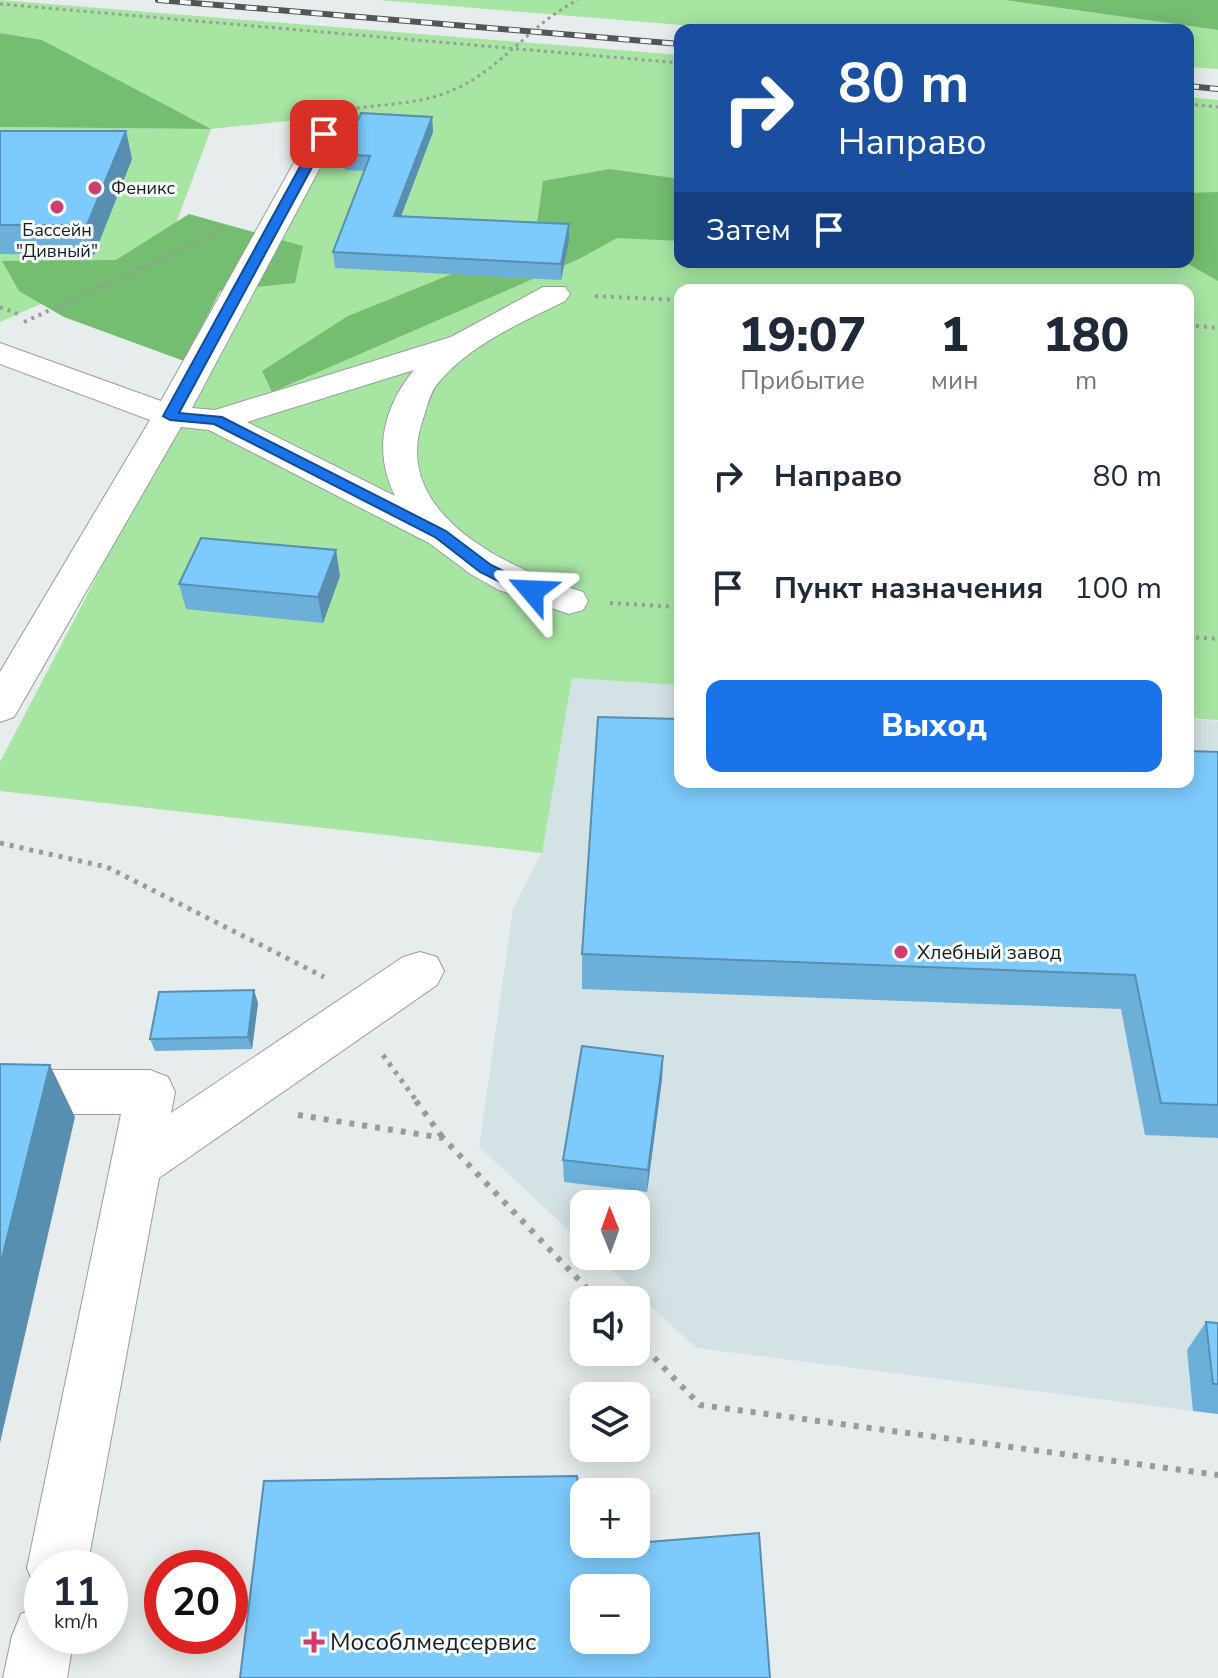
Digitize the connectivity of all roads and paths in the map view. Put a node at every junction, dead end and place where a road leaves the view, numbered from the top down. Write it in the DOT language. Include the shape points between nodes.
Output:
graph roads {
  1 [pos="578,0"];
  2 [pos="0,4"];
  3 [pos="511,49"];
  4 [pos="674,63"];
  5 [pos="1194,105"];
  6 [pos="1218,107"];
  7 [pos="324,134"];
  8 [pos="227,228"];
  9 [pos="554,294"];
  10 [pos="674,300"];
  11 [pos="0,307"];
  12 [pos="18,314"];
  13 [pos="21,324"];
  14 [pos="1194,326"];
  15 [pos="1218,328"];
  16 [pos="462,344"];
  17 [pos="0,353"];
  18 [pos="170,416"];
  19 [pos="217,420"];
  20 [pos="441,534"];
  21 [pos="569,601"];
  22 [pos="674,607"];
  23 [pos="1194,637"];
  24 [pos="1218,639"];
  25 [pos="0,707"];
  26 [pos="0,843"];
  27 [pos="420,971"];
  28 [pos="355,1016"];
  29 [pos="0,1092"];
  30 [pos="225,1104"];
  31 [pos="443,1138"];
  32 [pos="136,1165"];
  33 [pos="585,1286"];
  34 [pos="650,1353"];
  35 [pos="1218,1475"];
  36 [pos="61,1550"];
  37 [pos="40,1654"];
  38 [pos="35,1678"];
  1 -- 3 [label="path" via="554,9"];
  2 -- 3 [label="path"];
  3 -- 4 [label="path"];
  3 -- 7 [label="path" via="453,90 343,111"];
  5 -- 6 [label="path"];
  7 -- 18 [label="street"];
  8 -- 13 [label="path"];
  9 -- 10 [label="path"];
  9 -- 16 [label="street"];
  11 -- 12 [label="path"];
  14 -- 15 [label="path"];
  16 -- 19 [label="street"];
  16 -- 20 [label="street" via="425,377 398,446 409,488"];
  17 -- 18 [label="street"];
  18 -- 19 [label="street"];
  18 -- 25 [label="street"];
  19 -- 20 [label="street"];
  20 -- 21 [label="street" via="486,569"];
  21 -- 22 [label="path"];
  23 -- 24 [label="path"];
  26 -- 28 [label="path" via="107,867 329,980"];
  27 -- 28 [label="street"];
  28 -- 30 [label="street"];
  28 -- 31 [label="path"];
  29 -- 32 [label="street" via="150,1092"];
  30 -- 31 [label="path"];
  30 -- 32 [label="street"];
  31 -- 33 [label="path"];
  32 -- 36 [label="street"];
  34 -- 35 [label="path" via="700,1405"];
  37 -- 38 [label="street"];
}
